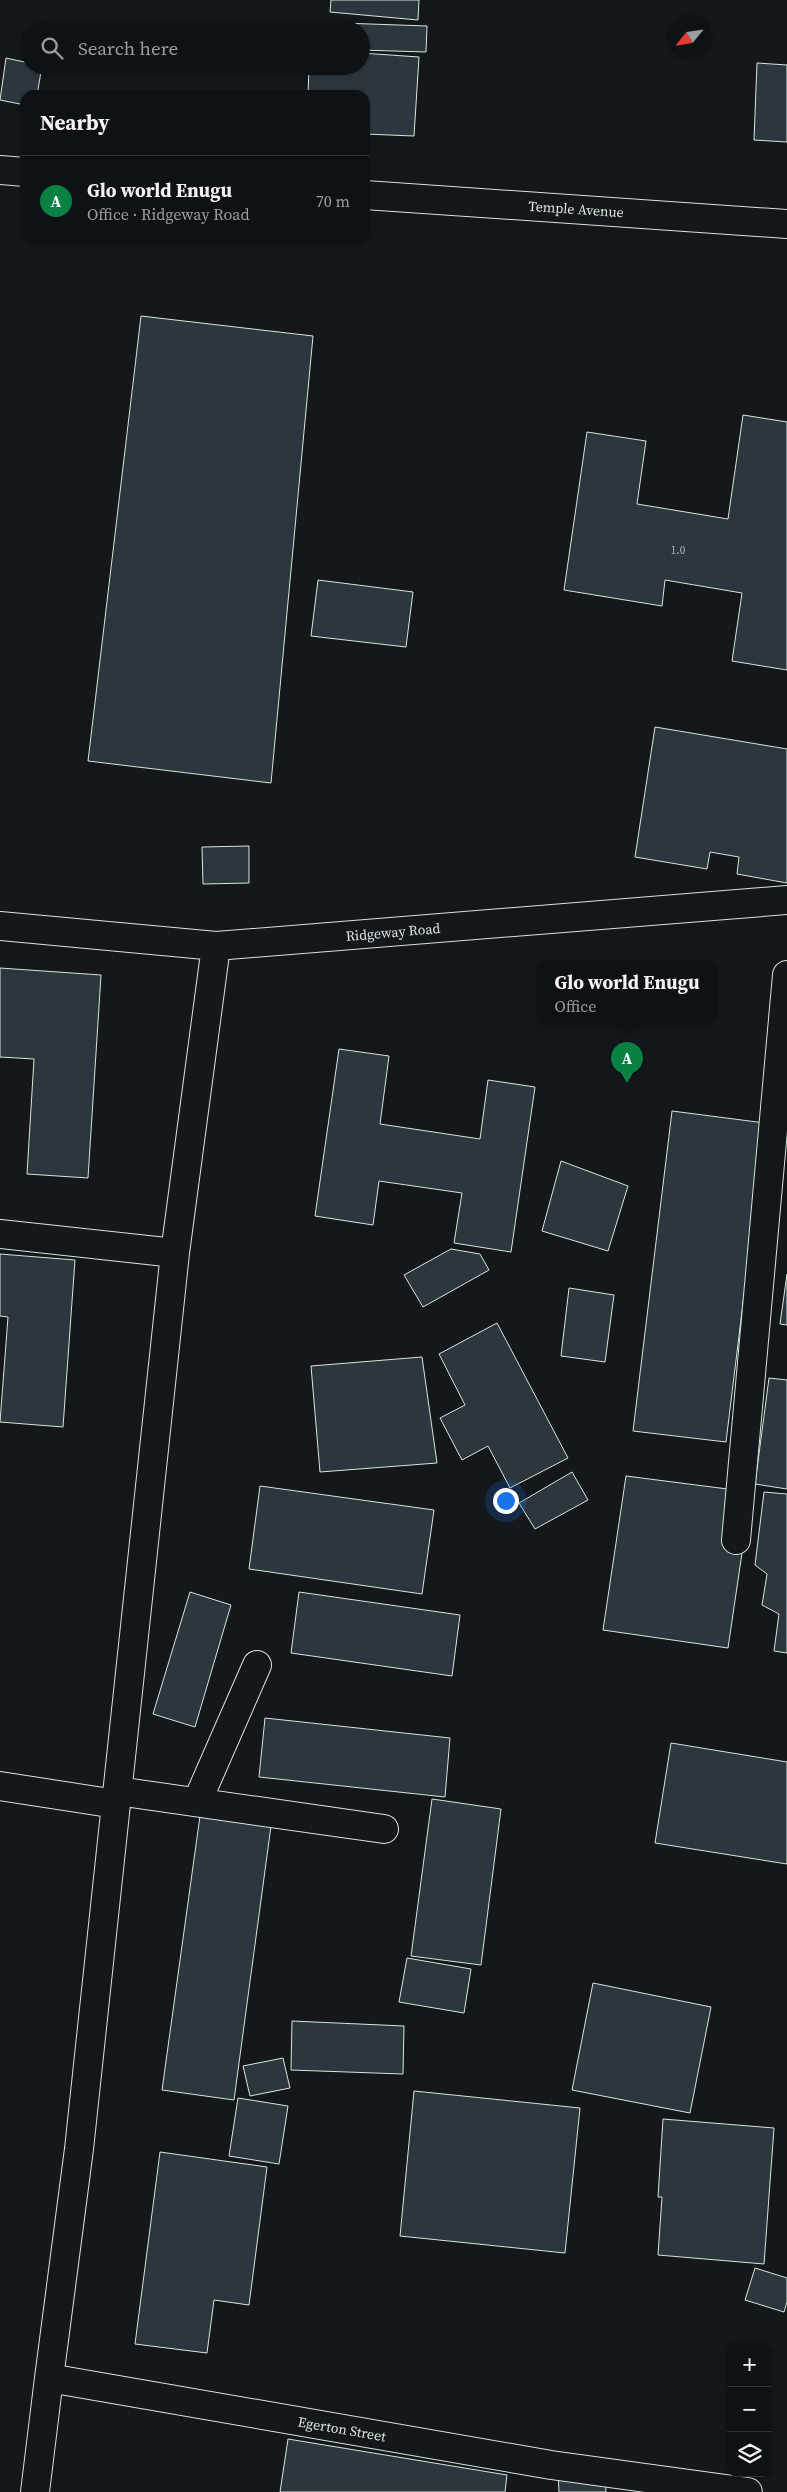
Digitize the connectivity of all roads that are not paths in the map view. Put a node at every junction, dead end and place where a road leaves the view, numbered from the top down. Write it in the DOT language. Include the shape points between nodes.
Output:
graph roads {
  1 [pos="0,170"];
  2 [pos="20,172"];
  3 [pos="370,195"];
  4 [pos="787,224"];
  5 [pos="787,900"];
  6 [pos="0,926"];
  7 [pos="216,946"];
  8 [pos="787,975"];
  9 [pos="0,1234"];
  10 [pos="176,1252"];
  11 [pos="736,1540"];
  12 [pos="257,1665"];
  13 [pos="0,1786"];
  14 [pos="117,1797"];
  15 [pos="197,1802"];
  16 [pos="384,1829"];
  17 [pos="49,2378"];
  18 [pos="35,2491"];
  19 [pos="748,2492"];
  1 -- 2 [label="street"];
  3 -- 4 [label="street, Temple Avenue"];
  5 -- 7 [label="street, Ridgeway Road"];
  6 -- 7 [label="street, Ridgeway Road"];
  7 -- 10 [label="street"];
  8 -- 11 [label="street"];
  9 -- 10 [label="street"];
  10 -- 14 [label="street"];
  12 -- 15 [label="street"];
  13 -- 14 [label="street"];
  14 -- 15 [label="street"];
  14 -- 17 [label="street" via="79,2149"];
  15 -- 16 [label="street"];
  17 -- 18 [label="street"];
  17 -- 19 [label="street, Egerton Street" via="551,2465"];
}
